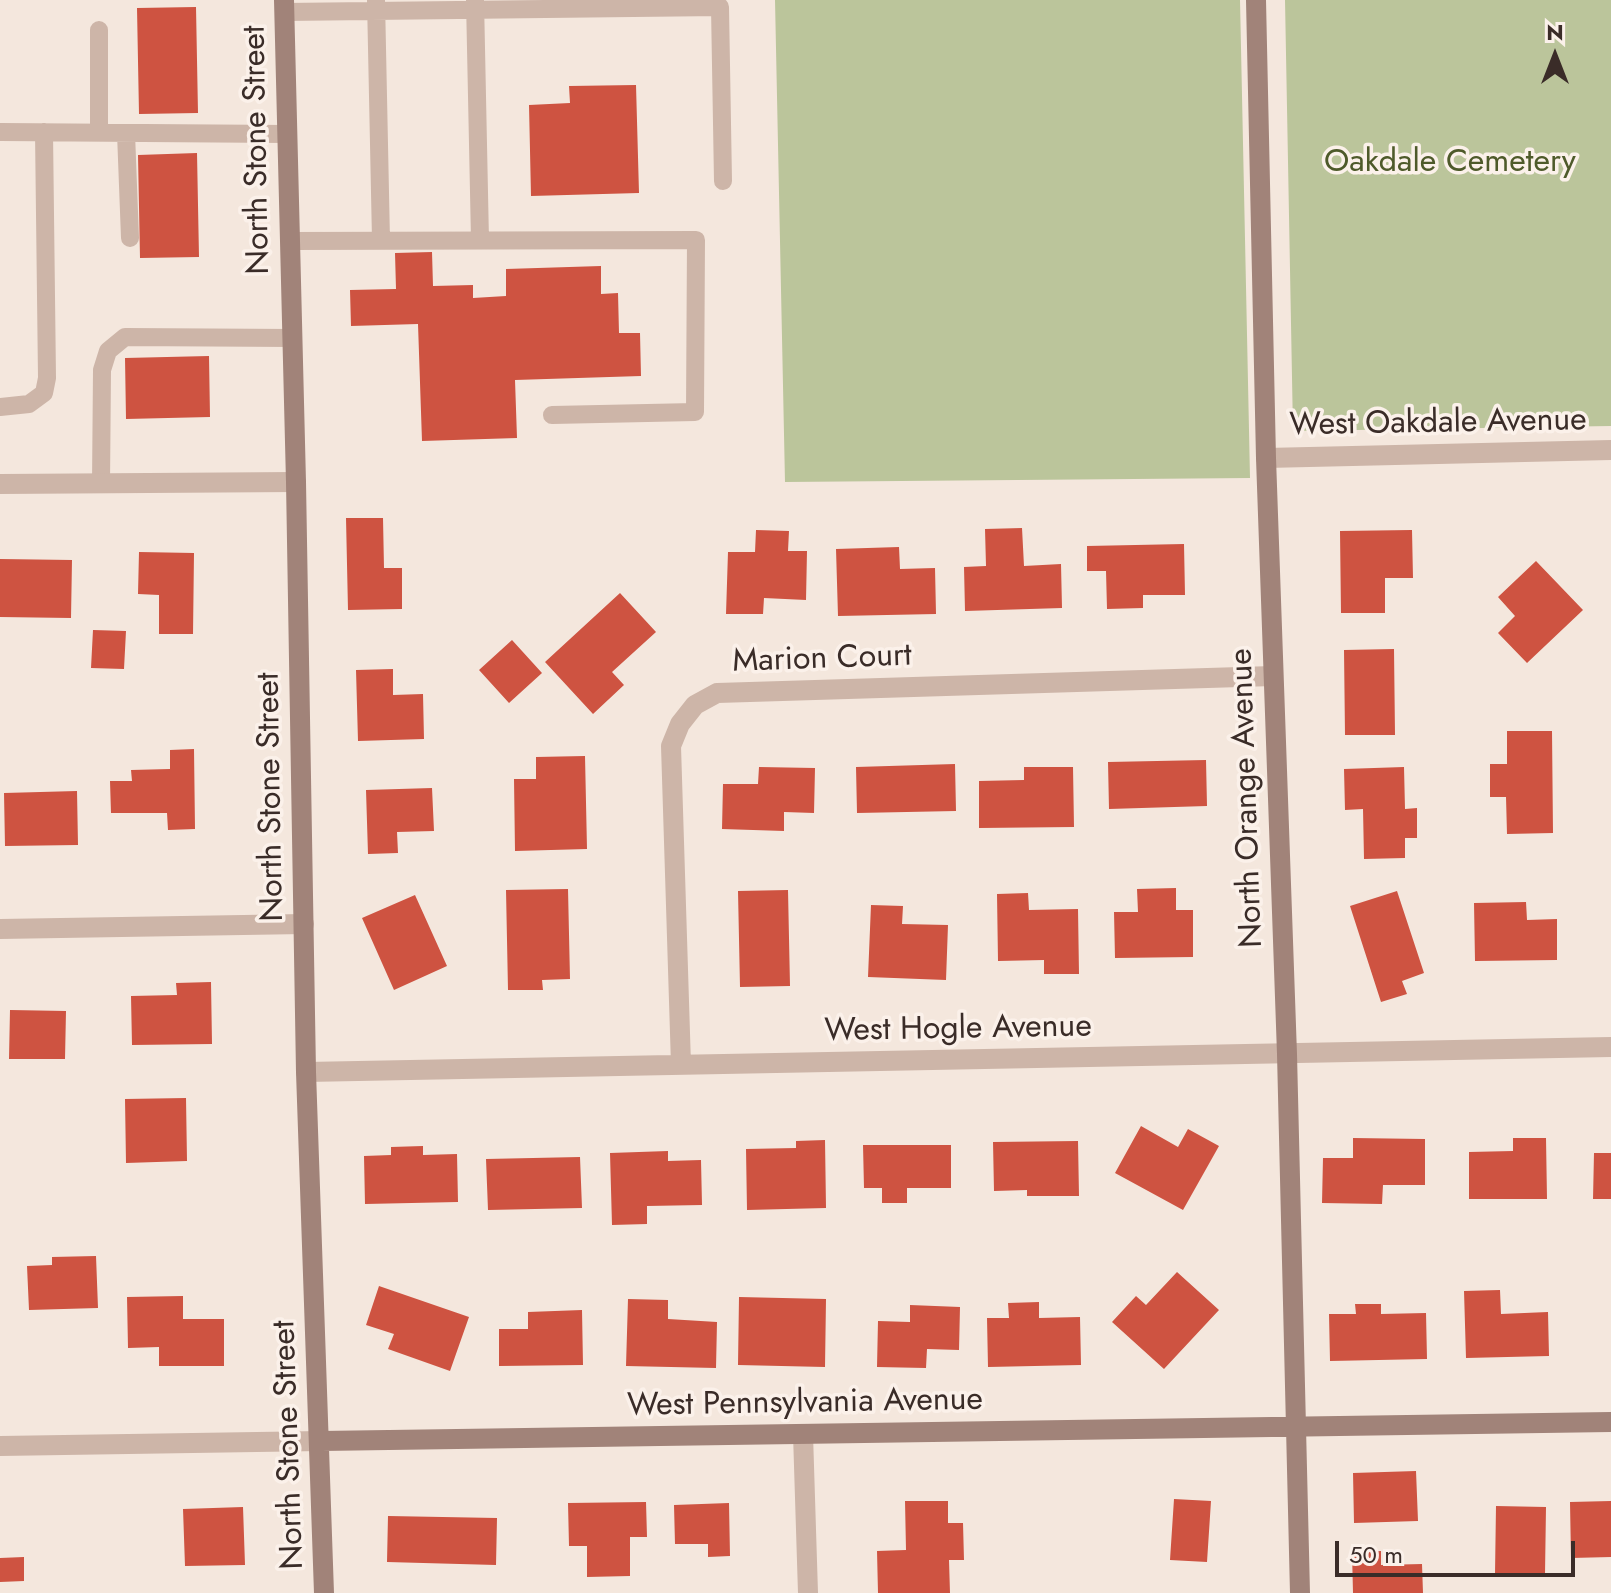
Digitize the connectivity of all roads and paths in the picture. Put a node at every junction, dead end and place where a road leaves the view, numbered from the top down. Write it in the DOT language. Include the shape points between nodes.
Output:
graph roads {
  1 [pos="1256,0"];
  2 [pos="475,5"];
  3 [pos="284,6"];
  4 [pos="376,6"];
  5 [pos="99,30"];
  6 [pos="0,132"];
  7 [pos="44,132"];
  8 [pos="99,132"];
  9 [pos="126,133"];
  10 [pos="287,134"];
  11 [pos="723,181"];
  12 [pos="130,238"];
  13 [pos="381,240"];
  14 [pos="480,240"];
  15 [pos="290,241"];
  16 [pos="293,338"];
  17 [pos="0,407"];
  18 [pos="552,415"];
  19 [pos="1611,450"];
  20 [pos="1266,458"];
  21 [pos="296,482"];
  22 [pos="0,484"];
  23 [pos="101,484"];
  24 [pos="1273,676"];
  25 [pos="304,924"];
  26 [pos="0,929"];
  27 [pos="1611,1047"];
  28 [pos="1287,1054"];
  29 [pos="681,1065"];
  30 [pos="306,1072"];
  31 [pos="1611,1422"];
  32 [pos="1295,1426"];
  33 [pos="803,1434"];
  34 [pos="321,1441"];
  35 [pos="0,1446"];
  36 [pos="324,1593"];
  37 [pos="808,1593"];
  38 [pos="1300,1593"];
  1 -- 20 [label="street, North Orange Avenue"];
  2 -- 4 [label="lane"];
  2 -- 11 [label="lane" via="720,7"];
  2 -- 14 [label="lane"];
  3 -- 4 [label="lane"];
  3 -- 10 [label="street, North Stone Street"];
  4 -- 13 [label="lane"];
  5 -- 8 [label="lane"];
  6 -- 7 [label="lane"];
  7 -- 8 [label="lane"];
  7 -- 17 [label="lane" via="47,378 44,393 29,404"];
  8 -- 9 [label="lane"];
  9 -- 10 [label="lane"];
  9 -- 12 [label="lane"];
  10 -- 15 [label="street, North Stone Street"];
  13 -- 14 [label="lane"];
  13 -- 15 [label="lane"];
  14 -- 18 [label="lane" via="696,240 695,412"];
  15 -- 16 [label="street, North Stone Street"];
  16 -- 21 [label="street, North Stone Street"];
  16 -- 23 [label="lane" via="125,337 108,351 102,370"];
  19 -- 20 [label="street, West Oakdale Avenue"];
  20 -- 24 [label="street, North Orange Avenue"];
  21 -- 23 [label="street"];
  21 -- 25 [label="street, North Stone Street"];
  22 -- 23 [label="street"];
  24 -- 28 [label="street, North Orange Avenue"];
  24 -- 29 [label="street, Marion Court" via="717,693 695,705 671,746"];
  25 -- 26 [label="street"];
  25 -- 30 [label="street, North Stone Street"];
  27 -- 28 [label="street, West Hogle Avenue"];
  28 -- 29 [label="street, West Hogle Avenue"];
  28 -- 32 [label="street, North Orange Avenue"];
  29 -- 30 [label="street, West Hogle Avenue"];
  30 -- 34 [label="street, North Stone Street"];
  31 -- 32 [label="street, West Pennsylvania Avenue"];
  32 -- 33 [label="street, West Pennsylvania Avenue"];
  32 -- 38 [label="street, North Orange Avenue"];
  33 -- 34 [label="street, West Pennsylvania Avenue"];
  33 -- 37 [label="street"];
  34 -- 35 [label="street, West Pennsylvania Avenue"];
  34 -- 36 [label="street, North Stone Street"];
}
